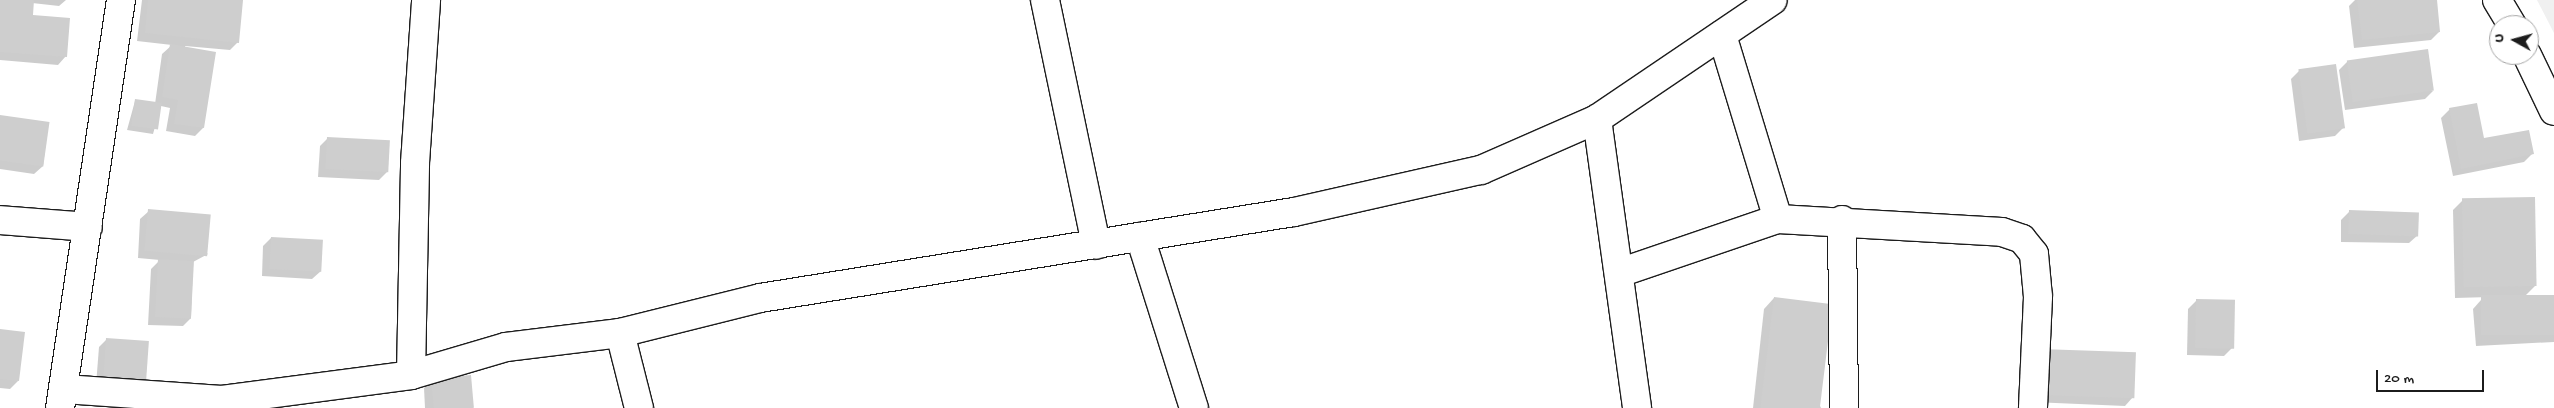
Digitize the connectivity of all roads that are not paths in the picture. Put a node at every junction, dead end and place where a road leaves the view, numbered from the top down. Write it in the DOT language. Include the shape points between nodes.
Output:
graph roads {
  1 [pos="121,0"];
  2 [pos="426,0"];
  3 [pos="1045,0"];
  4 [pos="1773,0"];
  5 [pos="2498,0"];
  6 [pos="2506,15"];
  7 [pos="1722,35"];
  8 [pos="2532,65"];
  9 [pos="2554,111"];
  10 [pos="1597,119"];
  11 [pos="1778,219"];
  12 [pos="0,220"];
  13 [pos="1842,220"];
  14 [pos="88,227"];
  15 [pos="1140,237"];
  16 [pos="1096,244"];
  17 [pos="1619,273"];
  18 [pos="620,333"];
  19 [pos="411,375"];
  20 [pos="62,399"];
  21 [pos="313,399"];
  22 [pos="639,408"];
  23 [pos="1194,408"];
  24 [pos="1637,408"];
  25 [pos="1844,408"];
  26 [pos="2033,408"];
  1 -- 14 [label="street"];
  2 -- 19 [label="street" via="415,163"];
  3 -- 16 [label="street"];
  4 -- 7 [label="street"];
  5 -- 6 [label="street"];
  7 -- 10 [label="street"];
  7 -- 11 [label="street"];
  8 -- 9 [label="street"];
  10 -- 15 [label="street" via="1481,170 1294,212"];
  10 -- 17 [label="street"];
  11 -- 13 [label="street"];
  11 -- 17 [label="street"];
  12 -- 14 [label="street"];
  13 -- 25 [label="street"];
  13 -- 26 [label="street" via="2002,232 2022,239 2034,254 2038,297"];
  14 -- 20 [label="street"];
  15 -- 16 [label="street"];
  15 -- 23 [label="street"];
  16 -- 18 [label="street" via="760,298"];
  17 -- 24 [label="street"];
  18 -- 19 [label="street" via="506,347"];
  18 -- 22 [label="street"];
  19 -- 21 [label="street"];
  20 -- 21 [label="street"];
}
